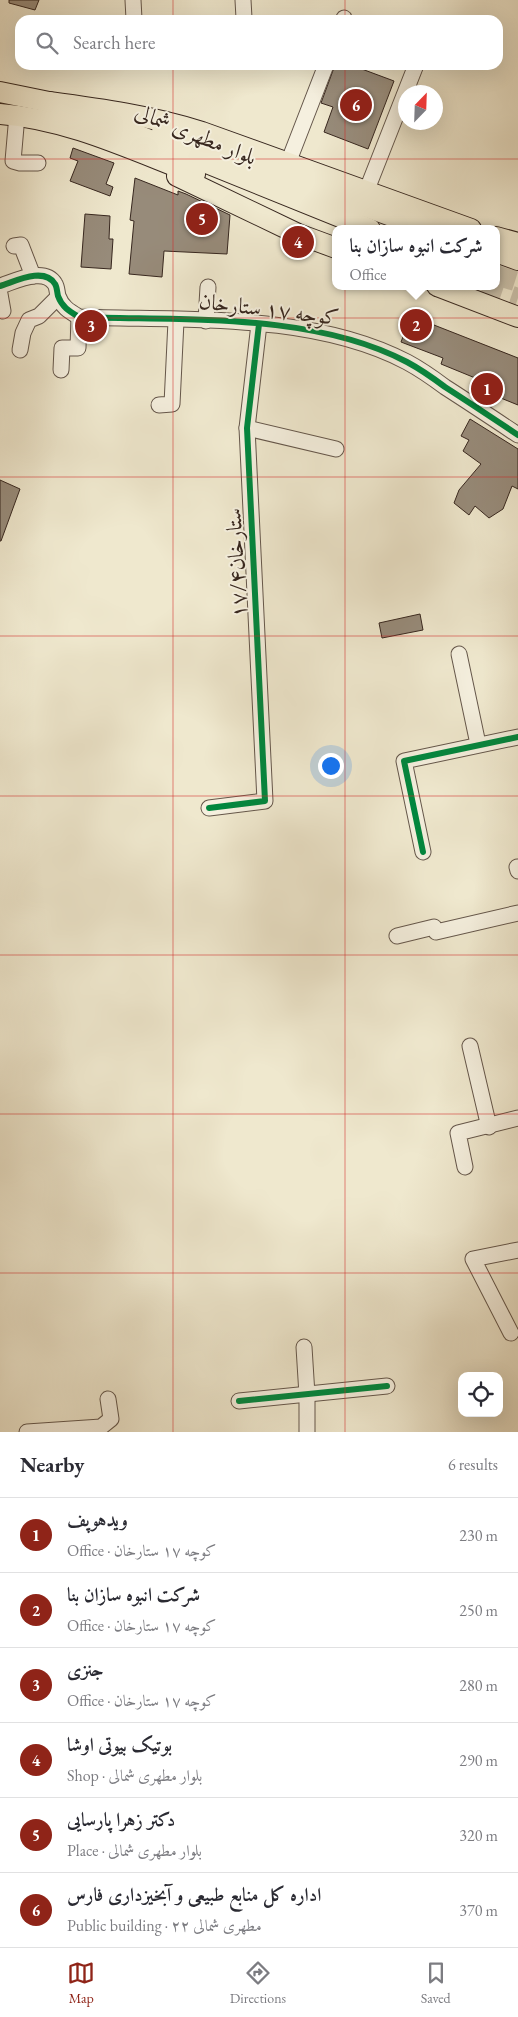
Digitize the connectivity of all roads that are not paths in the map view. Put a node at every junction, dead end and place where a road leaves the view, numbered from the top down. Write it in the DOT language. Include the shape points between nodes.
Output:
graph roads {
  1 [pos="133,0"];
  2 [pos="243,0"];
  3 [pos="134,15"];
  4 [pos="244,15"];
  5 [pos="324,70"];
  6 [pos="414,70"];
  7 [pos="0,92"];
  8 [pos="49,102"];
  9 [pos="8,114"];
  10 [pos="97,135"];
  11 [pos="288,162"];
  12 [pos="38,163"];
  13 [pos="366,192"];
  14 [pos="360,225"];
  15 [pos="416,225"];
  16 [pos="460,225"];
  17 [pos="332,227"];
  18 [pos="500,238"];
  19 [pos="518,242"];
  20 [pos="14,246"];
  21 [pos="332,247"];
  22 [pos="500,253"];
  23 [pos="518,260"];
  24 [pos="33,276"];
  25 [pos="0,286"];
  26 [pos="208,287"];
  27 [pos="447,290"];
  28 [pos="0,294"];
  29 [pos="58,297"];
  30 [pos="3,311"];
  31 [pos="79,317"];
  32 [pos="518,317"];
  33 [pos="176,321"];
  34 [pos="206,321"];
  35 [pos="259,324"];
  36 [pos="20,350"];
  37 [pos="61,370"];
  38 [pos="159,405"];
  39 [pos="247,428"];
  40 [pos="518,435"];
  41 [pos="336,449"];
  42 [pos="459,654"];
  43 [pos="518,737"];
  44 [pos="478,744"];
  45 [pos="209,808"];
  46 [pos="423,852"];
  47 [pos="518,913"];
  48 [pos="397,936"];
  49 [pos="470,1046"];
  50 [pos="518,1118"];
  51 [pos="489,1127"];
  52 [pos="465,1167"];
  53 [pos="518,1250"];
  54 [pos="511,1332"];
  55 [pos="304,1347"];
  56 [pos="387,1386"];
  57 [pos="307,1395"];
  58 [pos="108,1399"];
  59 [pos="239,1401"];
  60 [pos="101,1430"];
  61 [pos="27,1432"];
  62 [pos="306,1432"];
  1 -- 3 [label="street"];
  2 -- 4 [label="street"];
  5 -- 11 [label="street"];
  6 -- 13 [label="street"];
  7 -- 8 [label="main road, بلوار مطهرى شمالى"];
  8 -- 11 [label="main road" via="167,121"];
  8 -- 14 [label="main road, بلوار مطهرى شمالى"];
  8 -- 15 [label="main road" via="152,129"];
  9 -- 10 [label="main road, بلوار مطهرى شمالى"];
  9 -- 12 [label="street" via="13,160"];
  10 -- 17 [label="main road, بلوار مطهرى شمالى"];
  10 -- 21 [label="main road" via="219,197"];
  11 -- 13 [label="main road"];
  13 -- 16 [label="main road"];
  18 -- 19 [label="main road"];
  20 -- 24 [label="street" via="21,245"];
  22 -- 23 [label="main road"];
  24 -- 25 [label="street"];
  24 -- 29 [label="street" via="46,277 54,284"];
  26 -- 34 [label="street"];
  27 -- 32 [label="main road"];
  28 -- 30 [label="street"];
  29 -- 31 [label="street" via="65,309"];
  29 -- 36 [label="street" via="39,316 29,320"];
  31 -- 33 [label="street, کوچه ۱۷ ستارخان"];
  31 -- 37 [label="street" via="78,348 62,348"];
  33 -- 34 [label="street, کوچه ۱۷ ستارخان"];
  33 -- 38 [label="street" via="172,404"];
  34 -- 35 [label="street, کوچه ۱۷ ستارخان"];
  35 -- 39 [label="street, ستارخان۱۷/۴"];
  35 -- 40 [label="street, کوچه ۱۷ ستارخان" via="317,331 360,342 407,362"];
  39 -- 41 [label="street"];
  39 -- 45 [label="street, ستارخان۱۷/۴" via="265,801"];
  42 -- 44 [label="street"];
  43 -- 44 [label="street"];
  44 -- 46 [label="street" via="404,761"];
  47 -- 48 [label="street" via="436,932 434,927"];
  49 -- 51 [label="street"];
  50 -- 51 [label="street"];
  51 -- 52 [label="street" via="458,1133"];
  53 -- 54 [label="street" via="473,1259"];
  55 -- 57 [label="street"];
  56 -- 57 [label="street"];
  57 -- 59 [label="street"];
  57 -- 62 [label="street"];
  58 -- 60 [label="street" via="111,1419"];
  60 -- 61 [label="street"];
}
